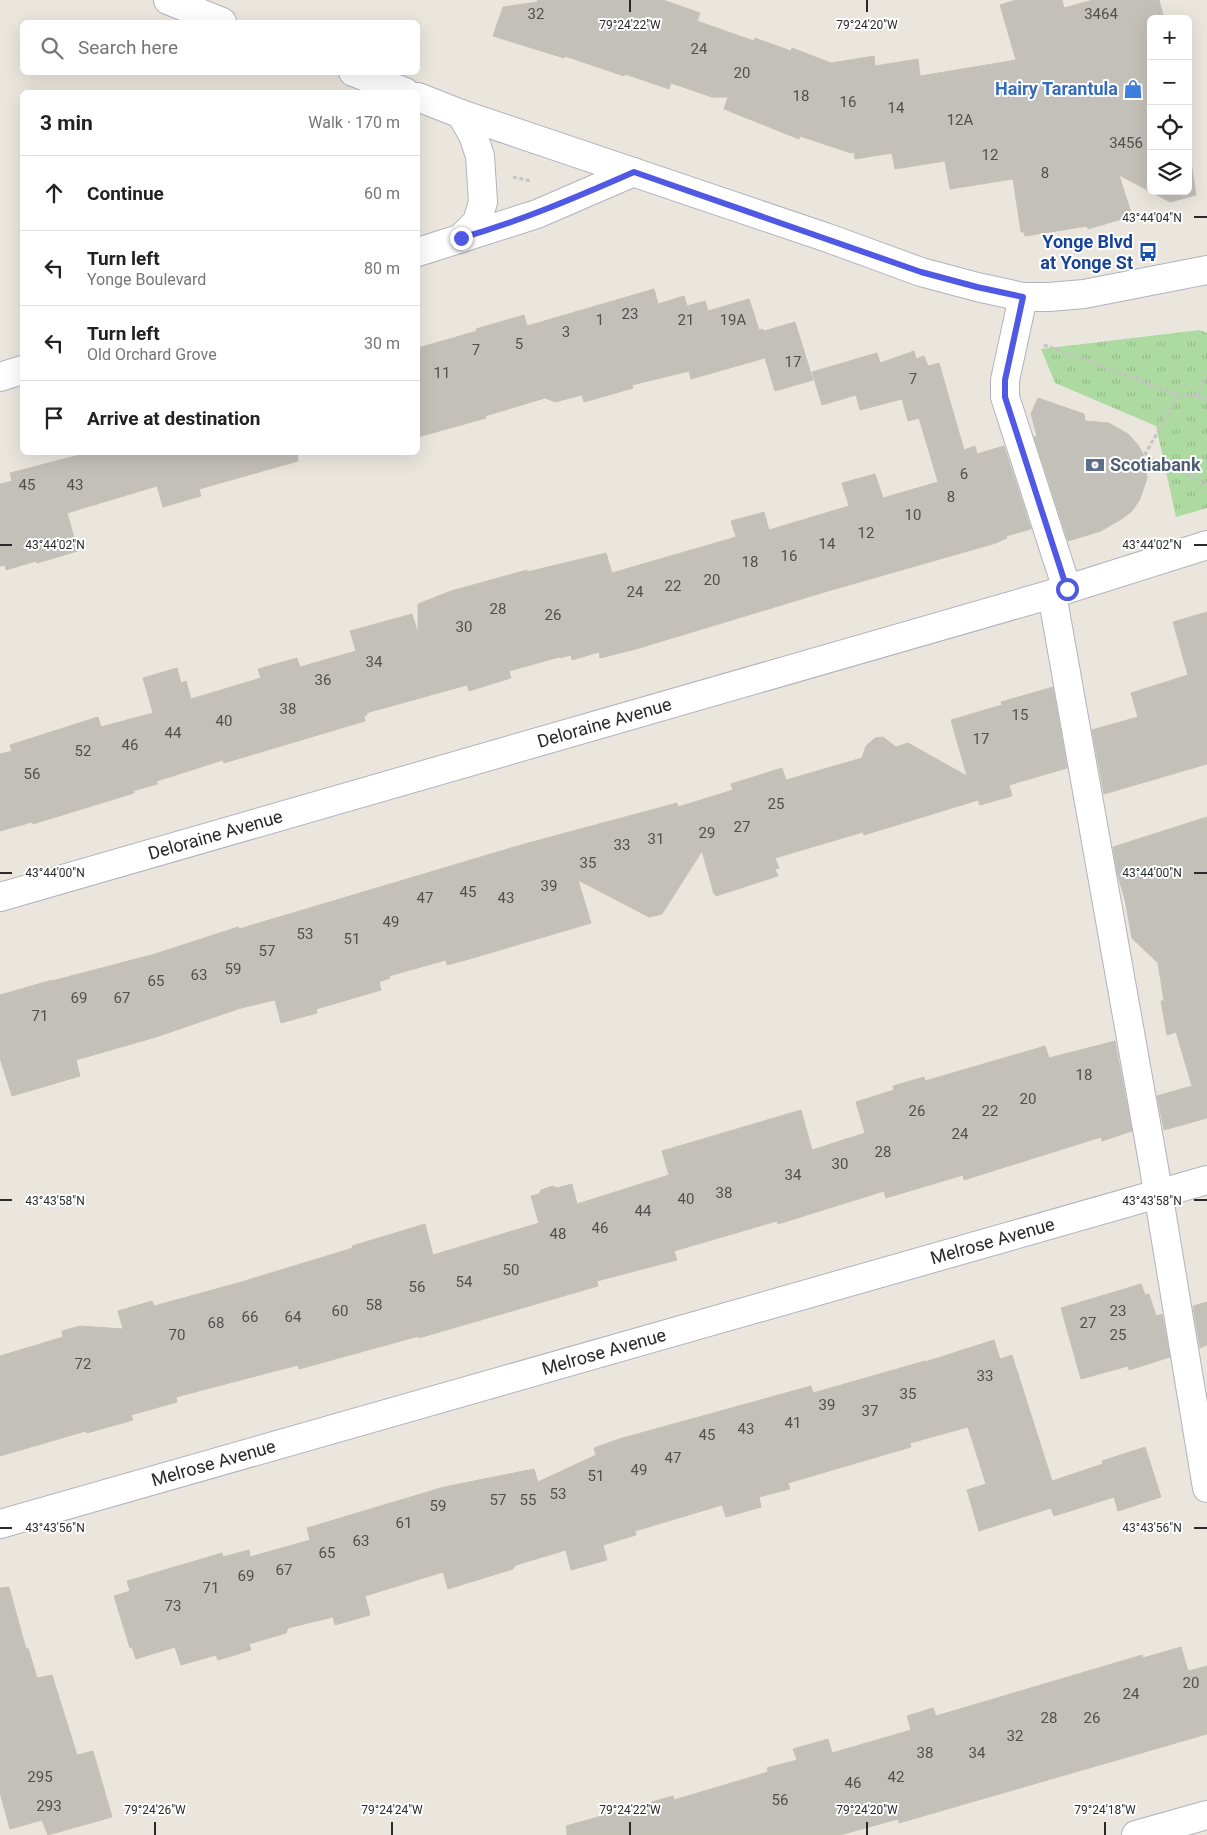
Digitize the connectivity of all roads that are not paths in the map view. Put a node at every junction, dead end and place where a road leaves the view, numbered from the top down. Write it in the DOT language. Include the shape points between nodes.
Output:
graph roads {
  1 [pos="180,3"];
  2 [pos="218,20"];
  3 [pos="361,75"];
  4 [pos="400,90"];
  5 [pos="420,98"];
  6 [pos="461,114"];
  7 [pos="634,172"];
  8 [pos="461,238"];
  9 [pos="420,251"];
  10 [pos="1207,270"];
  11 [pos="1023,297"];
  12 [pos="20,371"];
  13 [pos="0,377"];
  14 [pos="1207,545"];
  15 [pos="1060,592"];
  16 [pos="0,897"];
  17 [pos="1207,1180"];
  18 [pos="1158,1195"];
  19 [pos="1207,1488"];
  20 [pos="0,1524"];
  21 [pos="1207,1814"];
  22 [pos="1136,1835"];
  1 -- 2 [label="street"];
  3 -- 4 [label="street"];
  5 -- 6 [label="street"];
  6 -- 7 [label="street"];
  6 -- 8 [label="street" via="473,134 480,156 483,202 477,222"];
  7 -- 8 [label="street" via="546,210"];
  7 -- 11 [label="street" via="921,272"];
  8 -- 9 [label="street"];
  10 -- 11 [label="street" via="1084,294"];
  11 -- 15 [label="street" via="1005,380 1005,397"];
  12 -- 13 [label="street"];
  14 -- 15 [label="street, Deloraine Avenue"];
  15 -- 16 [label="street, Deloraine Avenue"];
  15 -- 18 [label="street"];
  17 -- 18 [label="street, Melrose Avenue"];
  18 -- 19 [label="street"];
  18 -- 20 [label="street, Melrose Avenue"];
  21 -- 22 [label="street"];
}
